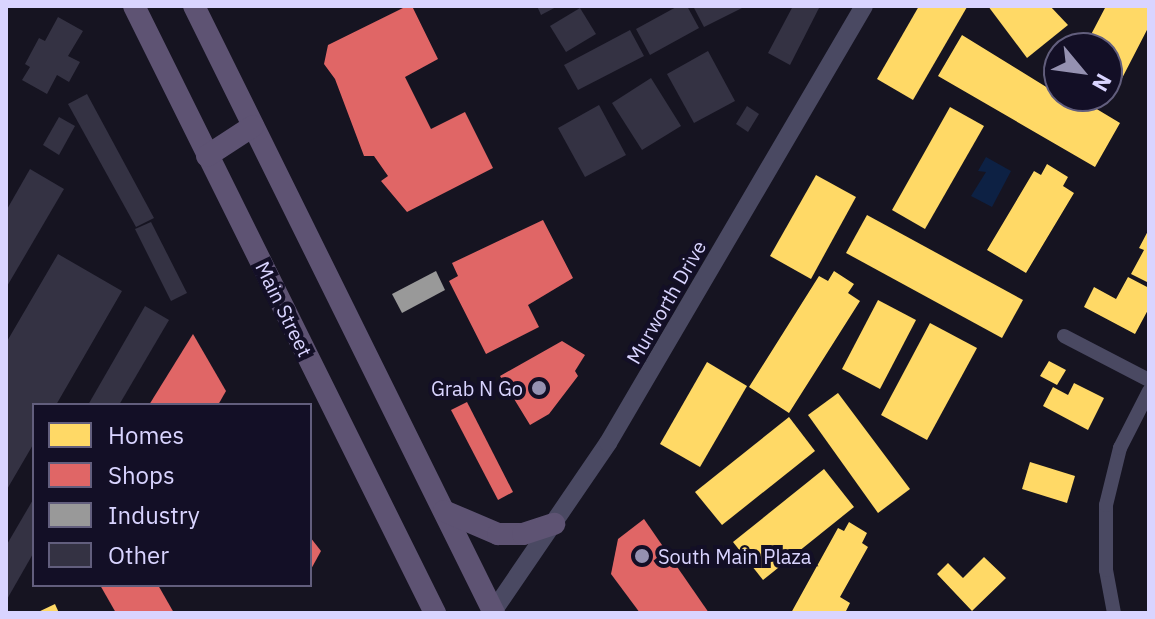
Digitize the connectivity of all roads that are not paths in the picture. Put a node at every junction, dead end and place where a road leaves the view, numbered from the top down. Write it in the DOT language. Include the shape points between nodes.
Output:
graph roads {
  1 [pos="134,6"];
  2 [pos="194,6"];
  3 [pos="864,6"];
  4 [pos="253,126"];
  5 [pos="207,156"];
  6 [pos="1064,336"];
  7 [pos="1149,380"];
  8 [pos="1149,391"];
  9 [pos="444,511"];
  10 [pos="554,524"];
  11 [pos="493,612"];
  12 [pos="435,613"];
  13 [pos="1114,613"];
  1 -- 5 [label="main road, Main Street"];
  2 -- 4 [label="main road"];
  3 -- 10 [label="street, Murworth Drive" via="608,443"];
  4 -- 5 [label="main road"];
  4 -- 9 [label="main road"];
  5 -- 12 [label="main road, Main Street"];
  6 -- 7 [label="street"];
  8 -- 13 [label="street" via="1120,448 1106,505 1106,570"];
  9 -- 10 [label="main road" via="498,534 523,534"];
  9 -- 11 [label="main road"];
  10 -- 11 [label="street, Murworth Drive"];
}
